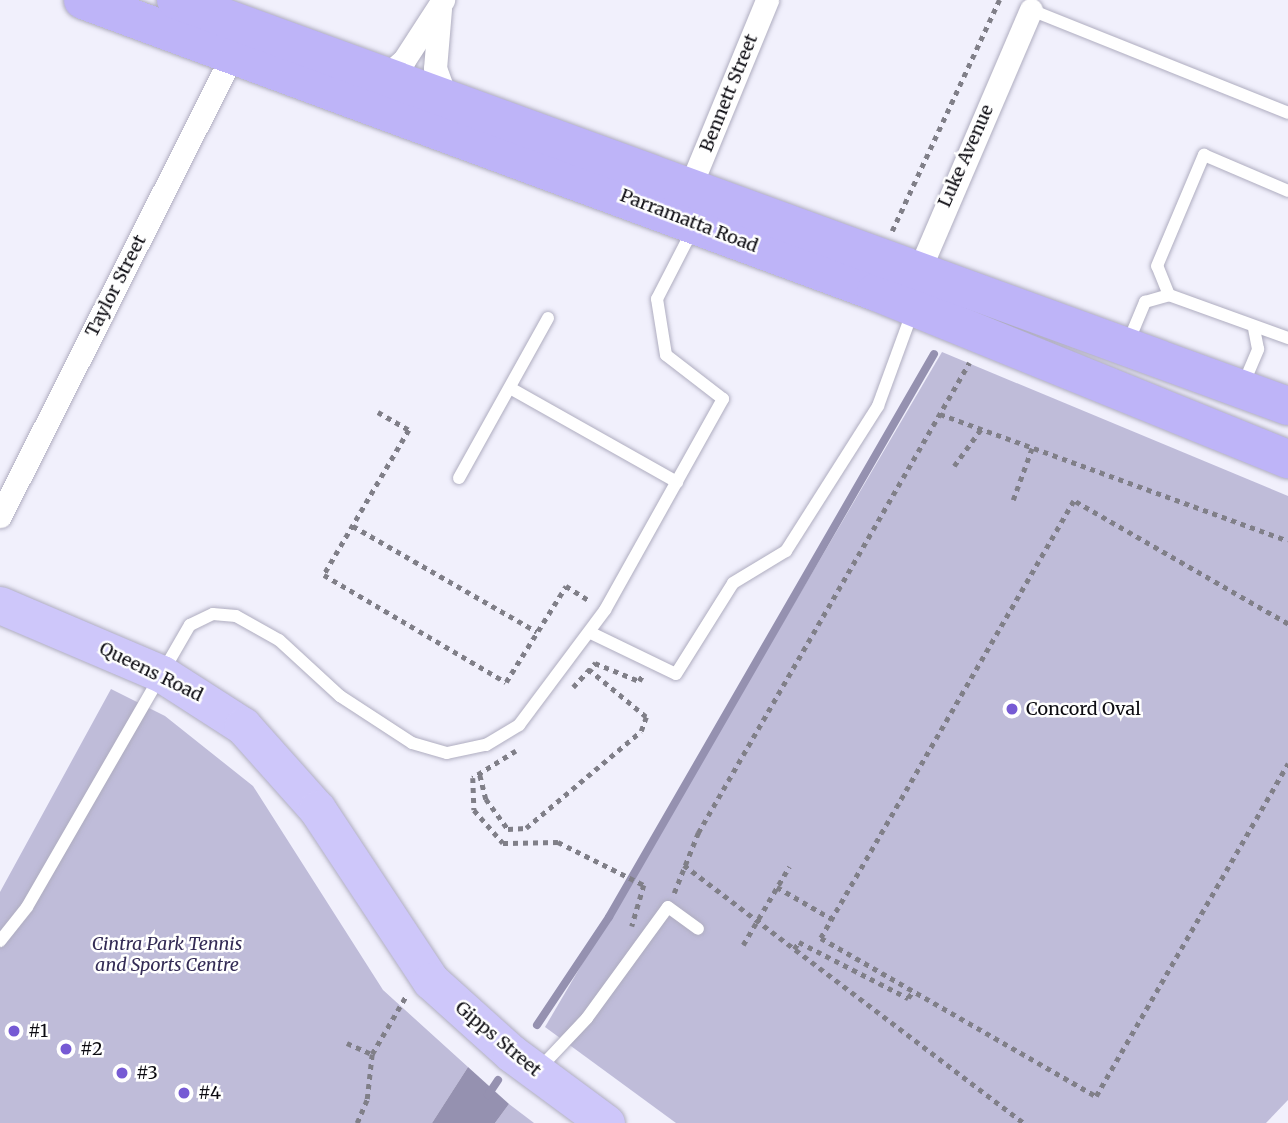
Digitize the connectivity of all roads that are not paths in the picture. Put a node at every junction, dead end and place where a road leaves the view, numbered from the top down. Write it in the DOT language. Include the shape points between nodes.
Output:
graph roads {
  1 [pos="83,0"];
  2 [pos="176,0"];
  3 [pos="767,0"];
  4 [pos="442,4"];
  5 [pos="1031,10"];
  6 [pos="232,56"];
  7 [pos="388,74"];
  8 [pos="444,96"];
  9 [pos="1288,113"];
  10 [pos="690,187"];
  11 [pos="1288,191"];
  12 [pos="695,224"];
  13 [pos="913,294"];
  14 [pos="1169,295"];
  15 [pos="548,318"];
  16 [pos="1254,329"];
  17 [pos="1288,338"];
  18 [pos="1127,347"];
  19 [pos="510,388"];
  20 [pos="1112,389"];
  21 [pos="1242,389"];
  22 [pos="1288,406"];
  23 [pos="1288,459"];
  24 [pos="459,478"];
  25 [pos="677,482"];
  26 [pos="0,516"];
  27 [pos="0,605"];
  28 [pos="591,633"];
  29 [pos="162,674"];
  30 [pos="698,929"];
  31 [pos="0,941"];
  32 [pos="401,942"];
  33 [pos="537,1072"];
  34 [pos="607,1123"];
  1 -- 6 [label="highway, Parramatta Road"];
  2 -- 7 [label="highway, Parramatta Road"];
  3 -- 10 [label="street, Bennett Street"];
  4 -- 7 [label="street"];
  4 -- 8 [label="street" via="435,68"];
  5 -- 9 [label="lane"];
  5 -- 13 [label="street, Luke Avenue"];
  6 -- 12 [label="highway, Parramatta Road"];
  6 -- 26 [label="street, Taylor Street"];
  7 -- 8 [label="highway, Parramatta Road"];
  8 -- 10 [label="highway, Parramatta Road"];
  10 -- 13 [label="highway, Parramatta Road"];
  11 -- 14 [label="lane" via="1203,155 1157,266"];
  12 -- 13 [label="highway, Parramatta Road"];
  12 -- 25 [label="lane" via="657,299 666,355 723,399"];
  13 -- 18 [label="highway, Parramatta Road"];
  13 -- 20 [label="highway, Parramatta Road"];
  13 -- 28 [label="lane" via="878,406 786,551 733,583 676,674"];
  14 -- 16 [label="lane"];
  14 -- 18 [label="lane" via="1145,302"];
  15 -- 19 [label="lane"];
  16 -- 17 [label="lane"];
  16 -- 21 [label="lane" via="1258,349"];
  18 -- 20 [label="highway"];
  18 -- 21 [label="highway, Parramatta Road"];
  19 -- 24 [label="lane"];
  19 -- 25 [label="lane"];
  20 -- 23 [label="highway, Parramatta Road"];
  21 -- 22 [label="highway, Parramatta Road"];
  25 -- 28 [label="lane"];
  27 -- 29 [label="main road, Queens Road"];
  28 -- 29 [label="lane" via="519,725 485,745 447,753 392,730 340,696 279,640 236,616 214,614 190,625"];
  29 -- 31 [label="lane" via="27,907"];
  29 -- 32 [label="main road, Queens Road" via="243,726 282,764"];
  30 -- 33 [label="lane" via="668,907 587,1018"];
  32 -- 33 [label="main road, Gipps Street" via="468,1017"];
  33 -- 34 [label="main road, Gipps Street"];
}
